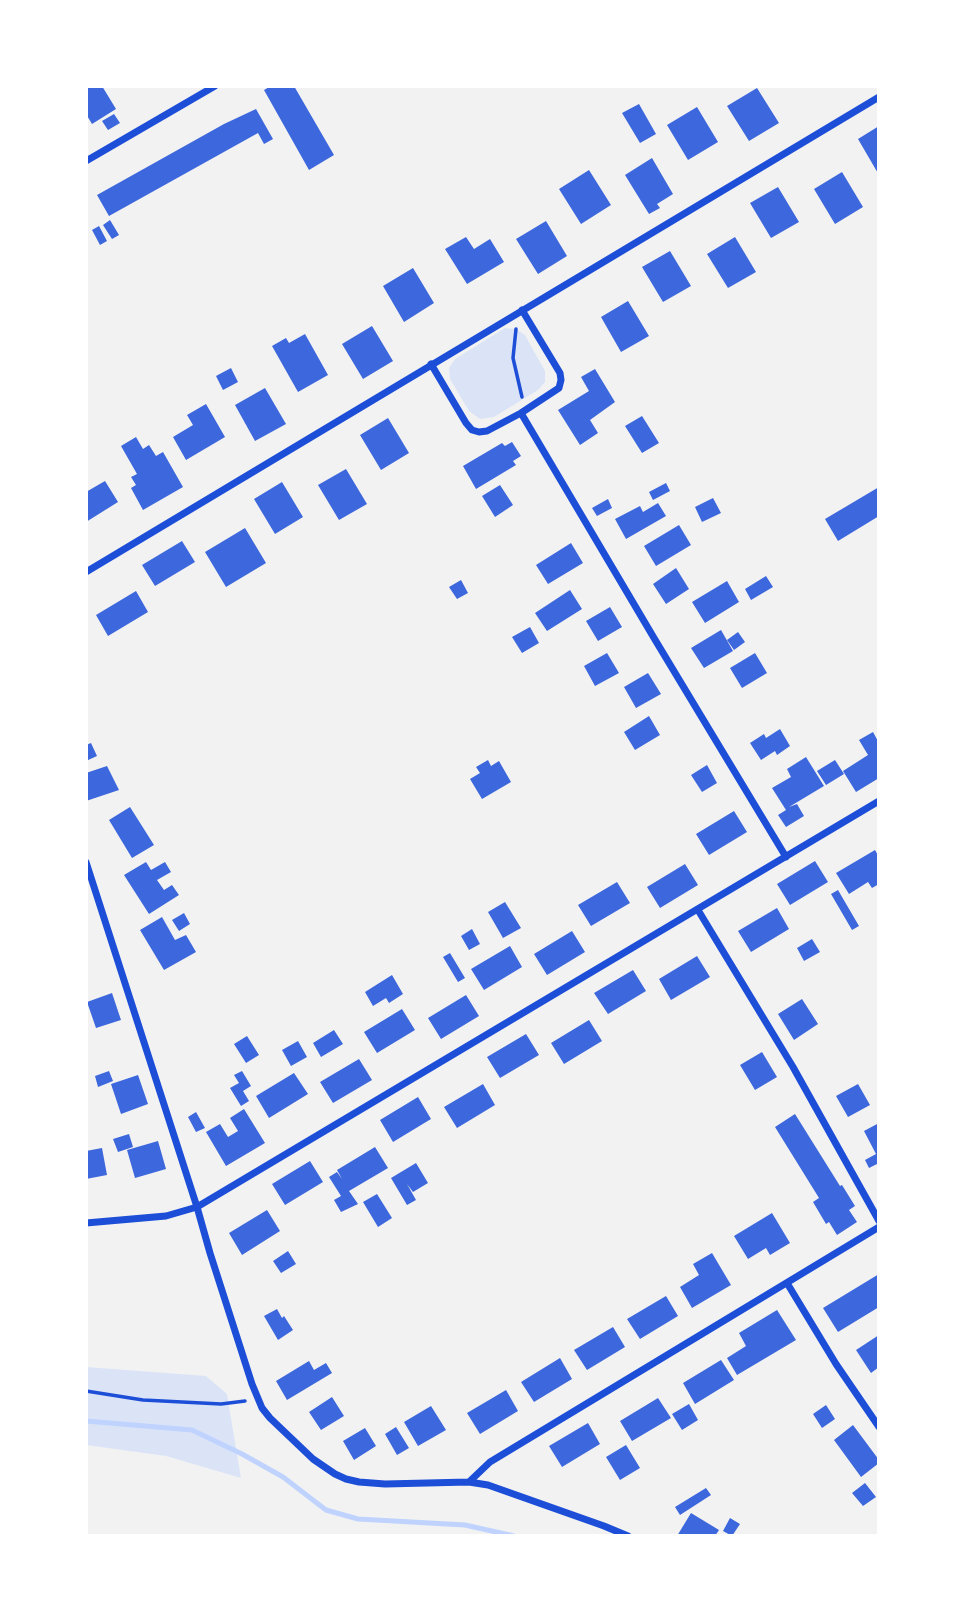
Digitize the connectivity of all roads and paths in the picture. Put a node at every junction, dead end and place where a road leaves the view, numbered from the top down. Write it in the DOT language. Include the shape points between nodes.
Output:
graph roads {
  1 [pos="215,86"];
  2 [pos="879,97"];
  3 [pos="86,160"];
  4 [pos="522,310"];
  5 [pos="432,364"];
  6 [pos="521,413"];
  7 [pos="86,572"];
  8 [pos="879,801"];
  9 [pos="786,857"];
  10 [pos="86,862"];
  11 [pos="87,873"];
  12 [pos="698,910"];
  13 [pos="197,1208"];
  14 [pos="879,1221"];
  15 [pos="86,1223"];
  16 [pos="879,1227"];
  17 [pos="787,1283"];
  18 [pos="86,1391"];
  19 [pos="257,1399"];
  20 [pos="879,1427"];
  21 [pos="469,1482"];
  22 [pos="628,1536"];
  1 -- 3 [label="street"];
  2 -- 4 [label="street"];
  4 -- 5 [label="street"];
  4 -- 6 [label="path" via="513,358 523,400"];
  4 -- 6 [label="street" via="561,380 559,388"];
  5 -- 6 [label="street" via="472,430 487,431"];
  5 -- 7 [label="street"];
  6 -- 9 [label="street"];
  8 -- 9 [label="street"];
  9 -- 12 [label="street"];
  10 -- 11 [label="street"];
  11 -- 13 [label="street"];
  12 -- 13 [label="street"];
  12 -- 14 [label="street"];
  13 -- 15 [label="street" via="166,1216"];
  13 -- 19 [label="street"];
  16 -- 17 [label="street"];
  17 -- 20 [label="street"];
  17 -- 21 [label="street" via="490,1462"];
  18 -- 19 [label="path" via="221,1405"];
  19 -- 21 [label="street" via="305,1452 346,1479 404,1484"];
  21 -- 22 [label="street" via="511,1492"];
}
